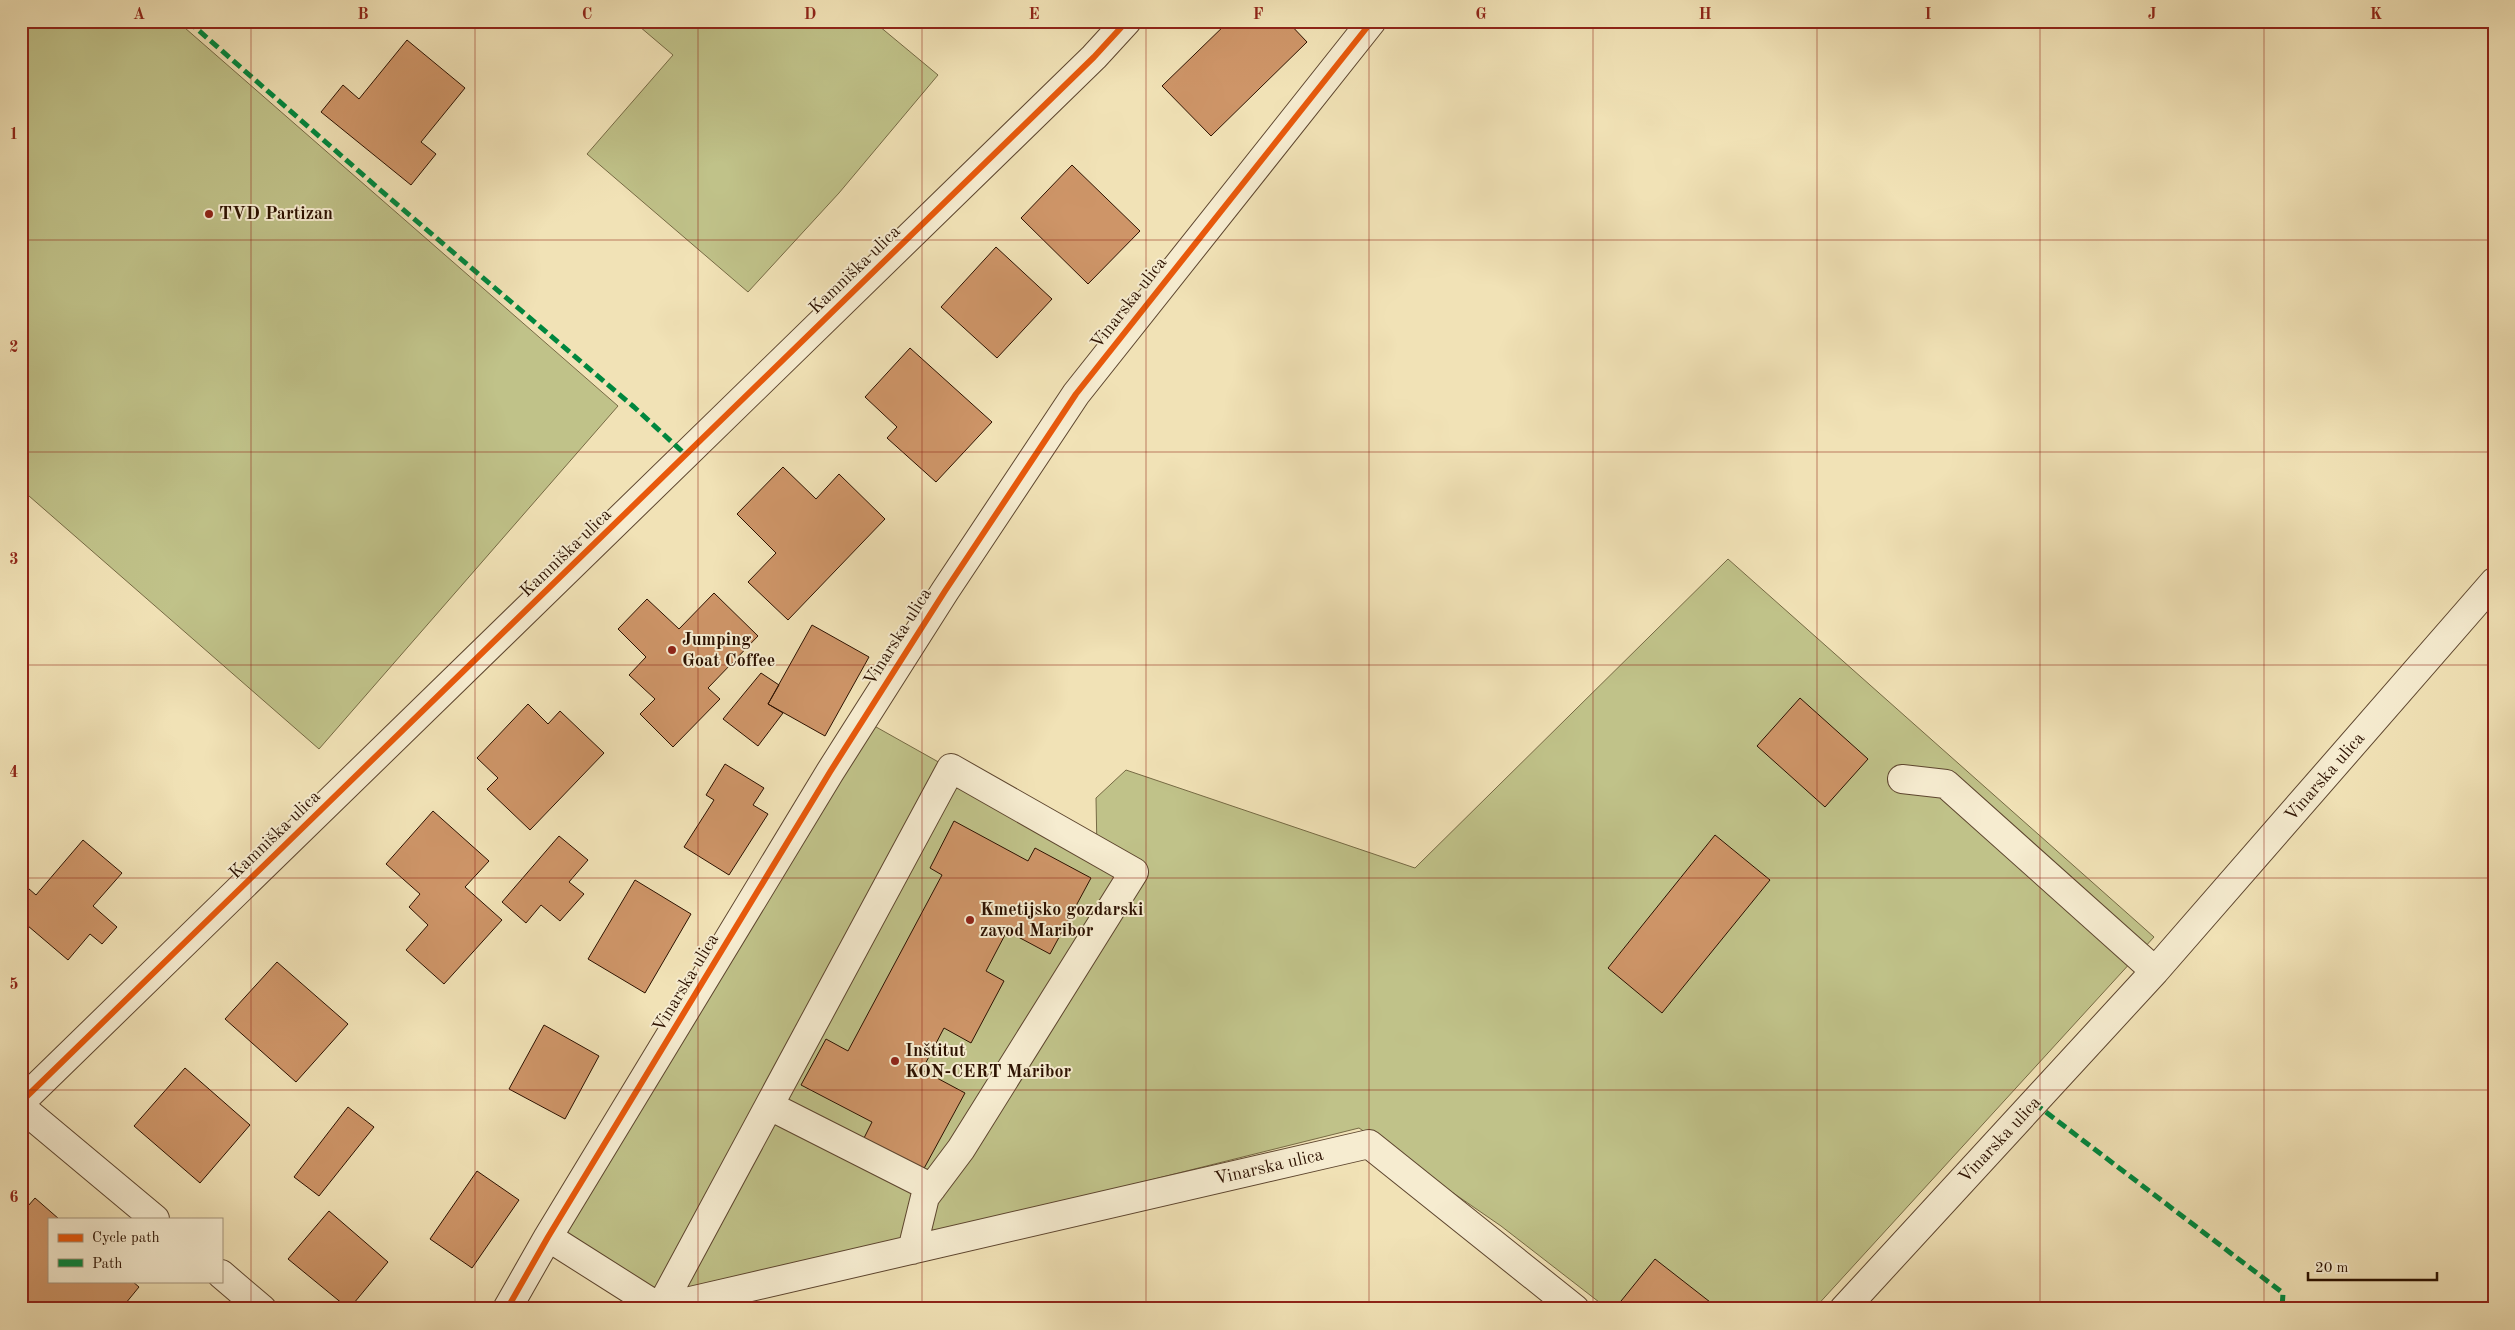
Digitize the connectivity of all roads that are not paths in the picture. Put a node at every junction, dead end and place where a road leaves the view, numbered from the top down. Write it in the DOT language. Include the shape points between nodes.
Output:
graph roads {
  1 [pos="1126,21"];
  2 [pos="1372,21"];
  3 [pos="2494,582"];
  4 [pos="1902,779"];
  5 [pos="2155,971"];
  6 [pos="21,1102"];
  7 [pos="770,1106"];
  8 [pos="21,1107"];
  9 [pos="932,1188"];
  10 [pos="154,1218"];
  11 [pos="548,1237"];
  12 [pos="912,1250"];
  13 [pos="222,1275"];
  14 [pos="660,1308"];
  15 [pos="262,1309"];
  16 [pos="507,1309"];
  17 [pos="1575,1309"];
  18 [pos="1844,1309"];
  1 -- 6 [label="street, Kamniška ulica" via="1094,58 708,436"];
  2 -- 11 [label="street, Vinarska ulica" via="1076,394 830,772"];
  3 -- 5 [label="street, Vinarska ulica"];
  4 -- 5 [label="street" via="1946,784"];
  5 -- 18 [label="street, Vinarska ulica"];
  7 -- 9 [label="street"];
  7 -- 9 [label="street" via="951,768 1134,872 961,1149"];
  7 -- 14 [label="street"];
  8 -- 10 [label="street"];
  9 -- 12 [label="street" via="925,1197"];
  11 -- 14 [label="street"];
  11 -- 16 [label="street, Vinarska ulica"];
  12 -- 14 [label="street, Vinarska ulica"];
  12 -- 17 [label="street, Vinarska ulica" via="1369,1144"];
  13 -- 15 [label="street"];
}
